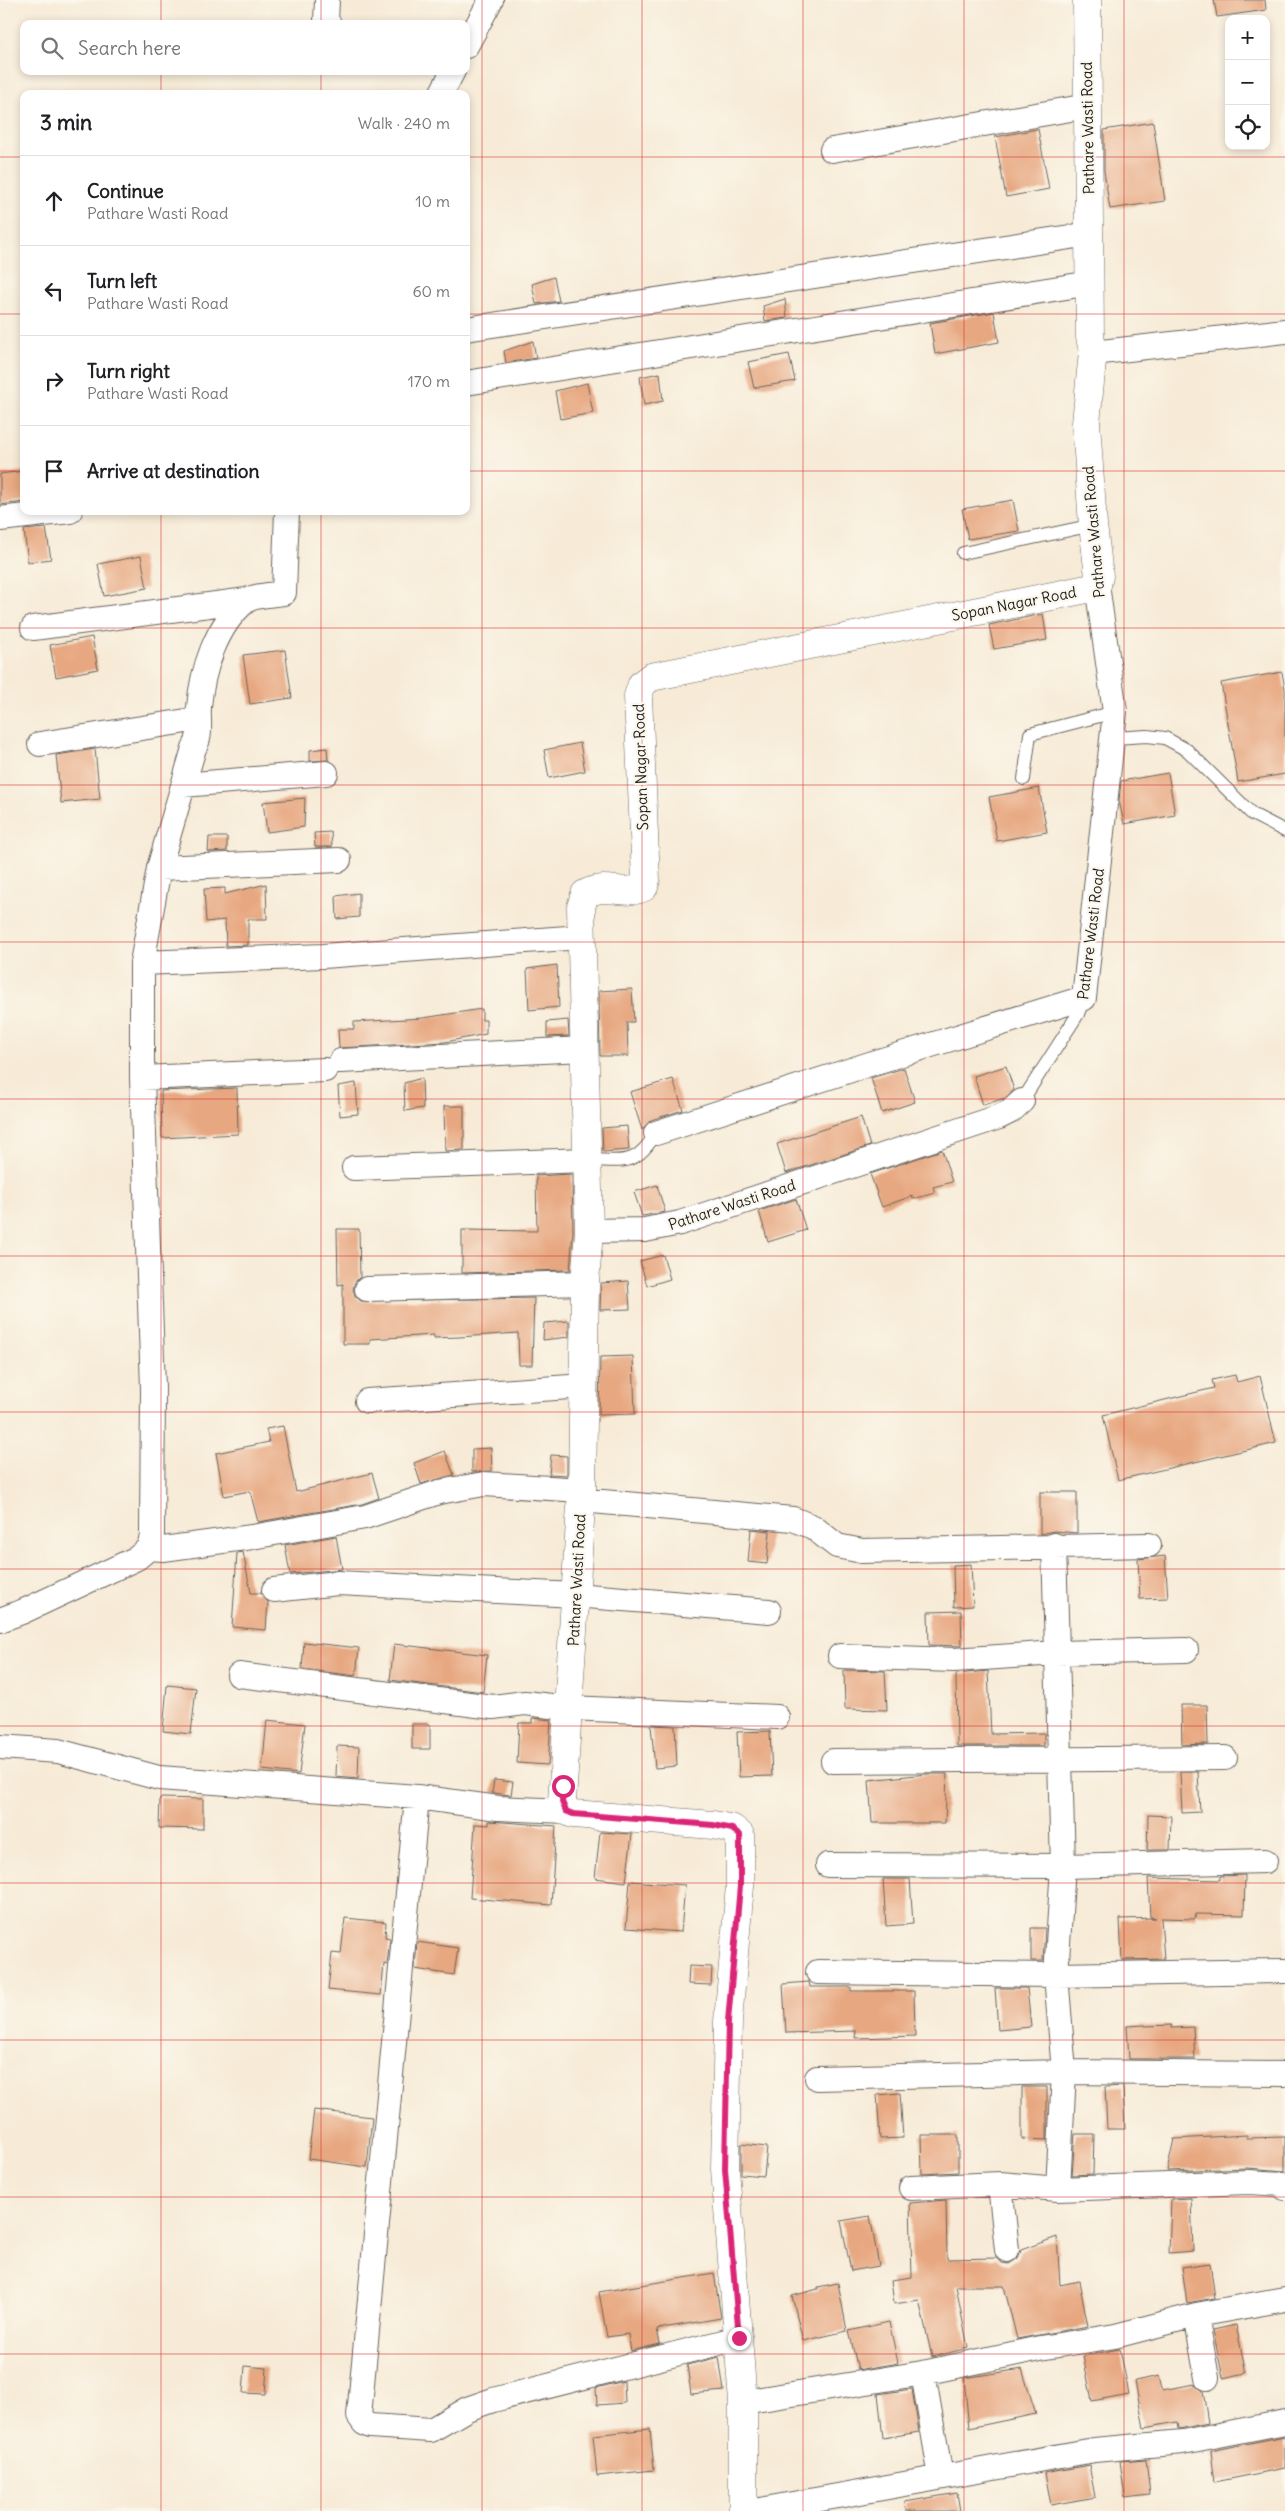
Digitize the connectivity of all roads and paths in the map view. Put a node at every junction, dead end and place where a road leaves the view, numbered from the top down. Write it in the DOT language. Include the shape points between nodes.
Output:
graph roads {
  1 [pos="327,0"];
  2 [pos="491,0"];
  3 [pos="1087,0"];
  4 [pos="326,20"];
  5 [pos="472,25"];
  6 [pos="451,75"];
  7 [pos="443,90"];
  8 [pos="1088,106"];
  9 [pos="832,150"];
  10 [pos="1090,234"];
  11 [pos="1091,283"];
  12 [pos="470,328"];
  13 [pos="1285,332"];
  14 [pos="1093,351"];
  15 [pos="470,382"];
  16 [pos="39,515"];
  17 [pos="287,515"];
  18 [pos="0,520"];
  19 [pos="1093,526"];
  20 [pos="963,553"];
  21 [pos="1098,585"];
  22 [pos="247,600"];
  23 [pos="33,628"];
  24 [pos="1115,712"];
  25 [pos="199,719"];
  26 [pos="1114,738"];
  27 [pos="40,744"];
  28 [pos="326,773"];
  29 [pos="1024,779"];
  30 [pos="183,785"];
  31 [pos="1285,831"];
  32 [pos="340,860"];
  33 [pos="159,868"];
  34 [pos="582,937"];
  35 [pos="142,964"];
  36 [pos="1084,998"];
  37 [pos="584,1049"];
  38 [pos="142,1078"];
  39 [pos="1022,1102"];
  40 [pos="656,1133"];
  41 [pos="587,1160"];
  42 [pos="354,1168"];
  43 [pos="589,1232"];
  44 [pos="585,1283"];
  45 [pos="367,1289"];
  46 [pos="584,1386"];
  47 [pos="367,1401"];
  48 [pos="582,1495"];
  49 [pos="1054,1545"];
  50 [pos="1149,1545"];
  51 [pos="148,1548"];
  52 [pos="274,1590"];
  53 [pos="576,1595"];
  54 [pos="769,1611"];
  55 [pos="0,1620"];
  56 [pos="1186,1650"];
  57 [pos="1056,1653"];
  58 [pos="840,1656"];
  59 [pos="239,1674"];
  60 [pos="569,1708"];
  61 [pos="777,1717"];
  62 [pos="0,1748"];
  63 [pos="1225,1758"];
  64 [pos="1059,1760"];
  65 [pos="832,1761"];
  66 [pos="417,1797"];
  67 [pos="566,1811"];
  68 [pos="1265,1861"];
  69 [pos="828,1865"];
  70 [pos="1063,1866"];
  71 [pos="1285,1971"];
  72 [pos="818,1972"];
  73 [pos="1056,1976"];
  74 [pos="1064,2072"];
  75 [pos="1285,2074"];
  76 [pos="817,2078"];
  77 [pos="1000,2184"];
  78 [pos="911,2188"];
  79 [pos="1285,2188"];
  80 [pos="1058,2189"];
  81 [pos="1007,2250"];
  82 [pos="1285,2299"];
  83 [pos="1196,2315"];
  84 [pos="739,2338"];
  85 [pos="922,2373"];
  86 [pos="1207,2378"];
  87 [pos="743,2402"];
  88 [pos="1285,2422"];
  89 [pos="940,2477"];
  90 [pos="743,2511"];
  91 [pos="754,2511"];
  1 -- 4 [label="street"];
  2 -- 5 [label="street"];
  3 -- 8 [label="street, Pathare Wasti Road"];
  6 -- 7 [label="street"];
  8 -- 9 [label="street"];
  8 -- 10 [label="street, Pathare Wasti Road"];
  10 -- 11 [label="street, Pathare Wasti Road"];
  10 -- 12 [label="street"];
  11 -- 14 [label="street, Pathare Wasti Road" via="1090,337"];
  11 -- 15 [label="street"];
  13 -- 14 [label="street"];
  14 -- 19 [label="street, Pathare Wasti Road" via="1086,423"];
  16 -- 18 [label="street"];
  17 -- 22 [label="street" via="284,593"];
  19 -- 20 [label="lane"];
  19 -- 21 [label="street, Pathare Wasti Road"];
  21 -- 24 [label="street, Pathare Wasti Road"];
  21 -- 34 [label="street, Sopan Nagar Road" via="651,677 642,684 638,696 646,880 644,887 636,891 595,888 585,894 580,907"];
  22 -- 23 [label="street"];
  22 -- 25 [label="street" via="228,622 207,661"];
  24 -- 26 [label="street, Pathare Wasti Road"];
  24 -- 29 [label="lane" via="1030,734"];
  25 -- 27 [label="street"];
  25 -- 30 [label="street" via="199,741"];
  26 -- 31 [label="lane" via="1165,738 1180,746 1252,814"];
  26 -- 36 [label="street, Pathare Wasti Road"];
  28 -- 30 [label="street"];
  30 -- 33 [label="street"];
  32 -- 33 [label="street"];
  33 -- 35 [label="street"];
  34 -- 35 [label="street" via="323,956"];
  34 -- 37 [label="street, Sopan Nagar Road"];
  35 -- 38 [label="street"];
  36 -- 39 [label="lane, Pathare Wasti Road" via="1078,1014"];
  36 -- 40 [label="street"];
  37 -- 38 [label="street"];
  37 -- 41 [label="street, Sopan Nagar Road"];
  38 -- 51 [label="street" via="153,1388 152,1535"];
  39 -- 43 [label="street, Pathare Wasti Road" via="999,1116 680,1223 645,1230"];
  40 -- 41 [label="lane" via="646,1149 632,1160"];
  41 -- 42 [label="street"];
  41 -- 43 [label="street, Sopan Nagar Road"];
  43 -- 44 [label="street, Pathare Wasti Road"];
  44 -- 45 [label="street"];
  44 -- 46 [label="street, Pathare Wasti Road"];
  46 -- 47 [label="street"];
  46 -- 48 [label="street, Pathare Wasti Road"];
  48 -- 49 [label="street" via="793,1519 805,1522 846,1550"];
  48 -- 51 [label="street" via="484,1484 439,1492 365,1518 243,1538 163,1549"];
  48 -- 53 [label="street, Pathare Wasti Road"];
  49 -- 50 [label="street"];
  49 -- 57 [label="street"];
  51 -- 55 [label="street" via="137,1558"];
  52 -- 53 [label="street" via="338,1584"];
  53 -- 54 [label="street"];
  53 -- 60 [label="street, Pathare Wasti Road"];
  56 -- 57 [label="street"];
  57 -- 58 [label="street" via="954,1660"];
  57 -- 64 [label="street"];
  59 -- 60 [label="street" via="493,1707 525,1703"];
  60 -- 61 [label="street"];
  60 -- 67 [label="street, Pathare Wasti Road" via="562,1802"];
  62 -- 66 [label="street" via="58,1751 159,1778"];
  63 -- 64 [label="street"];
  64 -- 65 [label="street"];
  64 -- 70 [label="street"];
  66 -- 67 [label="street" via="498,1808"];
  66 -- 84 [label="street" via="359,2416 370,2426 431,2430 467,2409 493,2400"];
  67 -- 84 [label="street" via="713,1825 732,1829 740,1835 740,1886 728,2021 725,2169"];
  68 -- 70 [label="street"];
  69 -- 70 [label="street"];
  70 -- 73 [label="street"];
  71 -- 73 [label="street"];
  72 -- 73 [label="street"];
  73 -- 74 [label="street"];
  74 -- 75 [label="street"];
  74 -- 76 [label="street"];
  74 -- 80 [label="street"];
  77 -- 78 [label="street"];
  77 -- 80 [label="street"];
  77 -- 81 [label="street"];
  79 -- 80 [label="street" via="1276,2182 1249,2182"];
  82 -- 83 [label="street"];
  83 -- 85 [label="street" via="1115,2336"];
  83 -- 86 [label="street"];
  84 -- 87 [label="street"];
  85 -- 87 [label="street"];
  85 -- 89 [label="street"];
  87 -- 90 [label="street"];
  88 -- 89 [label="street" via="1183,2442 1094,2450"];
  89 -- 91 [label="street"];
}
